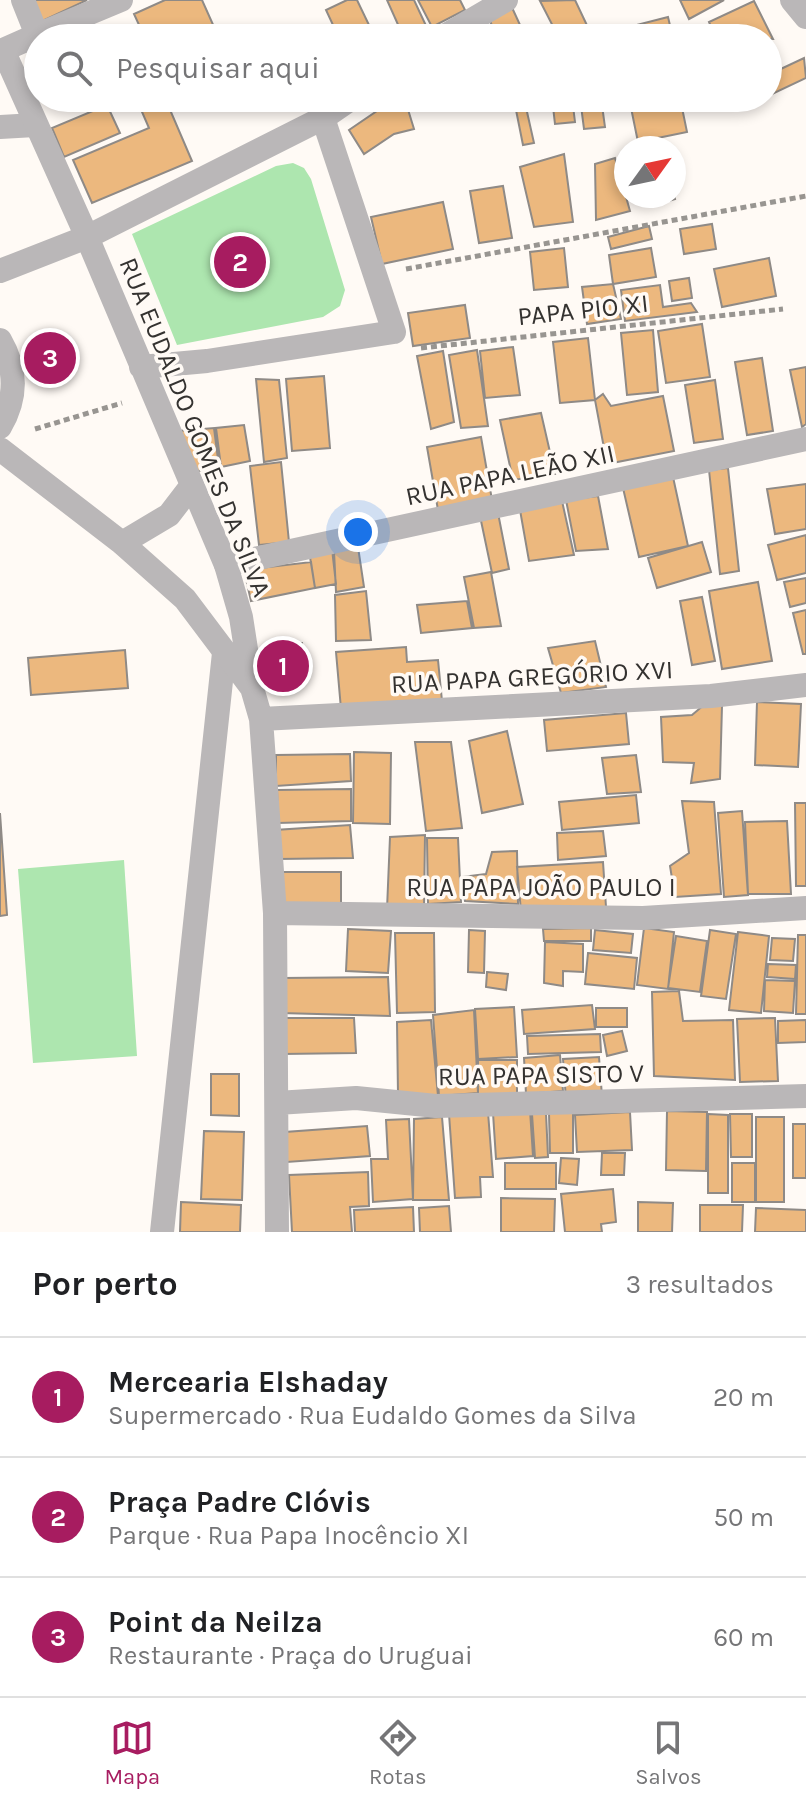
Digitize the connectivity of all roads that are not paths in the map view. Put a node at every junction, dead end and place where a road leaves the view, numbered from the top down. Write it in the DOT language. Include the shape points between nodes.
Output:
graph roads {
  1 [pos="23,0"];
  2 [pos="121,0"];
  3 [pos="506,0"];
  4 [pos="792,0"];
  5 [pos="806,17"];
  6 [pos="33,24"];
  7 [pos="63,24"];
  8 [pos="465,24"];
  9 [pos="24,41"];
  10 [pos="24,99"];
  11 [pos="29,112"];
  12 [pos="332,112"];
  13 [pos="323,118"];
  14 [pos="35,125"];
  15 [pos="0,127"];
  16 [pos="87,237"];
  17 [pos="0,271"];
  18 [pos="0,340"];
  19 [pos="141,367"];
  20 [pos="0,427"];
  21 [pos="806,439"];
  22 [pos="0,449"];
  23 [pos="192,485"];
  24 [pos="122,543"];
  25 [pos="226,565"];
  26 [pos="224,653"];
  27 [pos="806,685"];
  28 [pos="252,688"];
  29 [pos="261,719"];
  30 [pos="806,908"];
  31 [pos="275,913"];
  32 [pos="806,1096"];
  33 [pos="277,1103"];
  34 [pos="162,1232"];
  35 [pos="277,1232"];
  1 -- 6 [label="street"];
  2 -- 7 [label="street"];
  3 -- 8 [label="street"];
  4 -- 5 [label="street"];
  9 -- 10 [label="street, RUA EUDALDO GOMES DA SILVA" via="3,50"];
  11 -- 14 [label="street, RUA EUDALDO GOMES DA SILVA"];
  12 -- 13 [label="street"];
  13 -- 16 [label="street"];
  13 -- 19 [label="street" via="394,332"];
  14 -- 15 [label="street"];
  14 -- 16 [label="street, RUA EUDALDO GOMES DA SILVA"];
  16 -- 17 [label="street"];
  16 -- 19 [label="street, RUA EUDALDO GOMES DA SILVA"];
  18 -- 20 [label="street" via="14,379"];
  19 -- 23 [label="street, RUA EUDALDO GOMES DA SILVA"];
  21 -- 25 [label="street, RUA PAPA LEÃO XII"];
  22 -- 24 [label="street, RUA EUDALDO GOMES DA SILVA"];
  23 -- 24 [label="street" via="169,515"];
  23 -- 25 [label="street, RUA EUDALDO GOMES DA SILVA"];
  24 -- 26 [label="street, RUA EUDALDO GOMES DA SILVA" via="185,599"];
  25 -- 28 [label="street, RUA EUDALDO GOMES DA SILVA"];
  26 -- 28 [label="street, RUA EUDALDO GOMES DA SILVA"];
  26 -- 34 [label="street"];
  27 -- 29 [label="street, RUA PAPA GREGÓRIO XVI" via="711,696"];
  28 -- 29 [label="street, RUA EUDALDO GOMES DA SILVA"];
  29 -- 31 [label="street, RUA EUDALDO GOMES DA SILVA"];
  30 -- 31 [label="street, RUA PAPA JOÃO PAULO I" via="643,918"];
  31 -- 33 [label="street, RUA EUDALDO GOMES DA SILVA"];
  32 -- 33 [label="street, RUA PAPA SISTO V" via="436,1106 356,1098"];
  33 -- 35 [label="street, RUA EUDALDO GOMES DA SILVA"];
}
